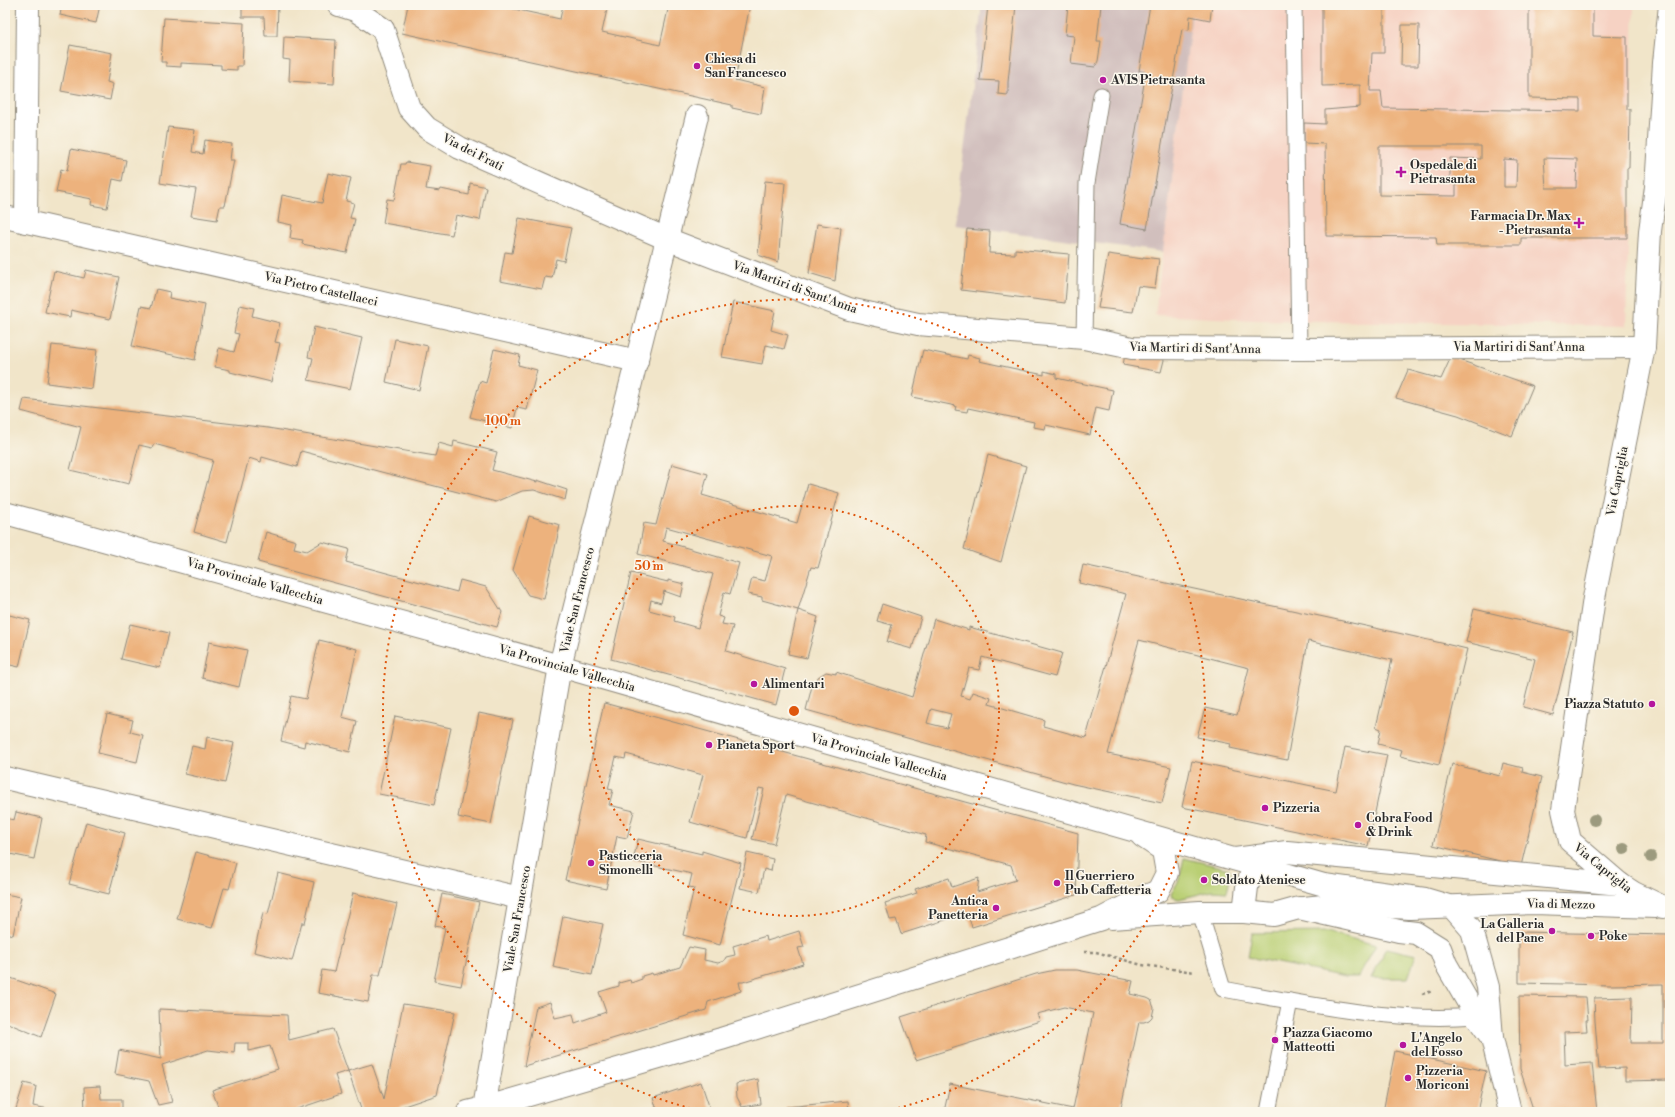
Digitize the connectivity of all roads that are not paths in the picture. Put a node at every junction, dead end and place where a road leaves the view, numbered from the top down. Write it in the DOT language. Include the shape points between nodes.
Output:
graph roads {
  1 [pos="28,5"];
  2 [pos="338,5"];
  3 [pos="1294,5"];
  4 [pos="1670,5"];
  5 [pos="1101,96"];
  6 [pos="697,116"];
  7 [pos="1663,187"];
  8 [pos="15,219"];
  9 [pos="666,239"];
  10 [pos="1084,338"];
  11 [pos="1644,347"];
  12 [pos="1299,349"];
  13 [pos="637,361"];
  14 [pos="5,513"];
  15 [pos="560,666"];
  16 [pos="5,778"];
  17 [pos="1128,828"];
  18 [pos="1245,862"];
  19 [pos="1620,884"];
  20 [pos="520,898"];
  21 [pos="1452,906"];
  22 [pos="1666,907"];
  23 [pos="1300,908"];
  24 [pos="1200,912"];
  25 [pos="1244,912"];
  26 [pos="1101,919"];
  27 [pos="1290,1001"];
  28 [pos="1476,1016"];
  29 [pos="1492,1038"];
  30 [pos="476,1110"];
  31 [pos="1268,1112"];
  32 [pos="1510,1112"];
  1 -- 8 [label="street"];
  2 -- 9 [label="street, Via dei Frati" via="355,10 383,29 409,108 427,128 460,148"];
  3 -- 12 [label="lane"];
  4 -- 7 [label="street, Via Capriglia" via="1664,64"];
  5 -- 10 [label="lane" via="1087,183"];
  6 -- 9 [label="street, Viale San Francesco"];
  7 -- 11 [label="street, Via Capriglia" via="1650,231"];
  8 -- 13 [label="street, Via Pietro Castellacci"];
  9 -- 10 [label="street, Via Martiri di Sant'Anna" via="849,309 918,324"];
  9 -- 13 [label="street, Viale San Francesco"];
  10 -- 12 [label="street, Via Martiri di Sant'Anna" via="1132,348"];
  11 -- 12 [label="street, Via Martiri di Sant'Anna"];
  11 -- 19 [label="street, Via Capriglia" via="1594,598 1563,810 1570,841"];
  13 -- 15 [label="street, Viale San Francesco"];
  14 -- 15 [label="street, Via Provinciale Vallecchia"];
  15 -- 17 [label="street, Via Provinciale Vallecchia"];
  15 -- 20 [label="street, Viale San Francesco"];
  16 -- 20 [label="street"];
  17 -- 18 [label="street"];
  17 -- 26 [label="street" via="1163,850 1167,873 1158,892"];
  18 -- 19 [label="street" via="1286,852"];
  18 -- 21 [label="street" via="1324,884 1425,899"];
  18 -- 25 [label="street" via="1247,887"];
  19 -- 22 [label="street, Via Capriglia"];
  20 -- 30 [label="street, Viale San Francesco"];
  21 -- 22 [label="street, Via di Mezzo" via="1534,903"];
  21 -- 23 [label="street" via="1410,908 1341,904"];
  21 -- 29 [label="street" via="1472,930 1488,987"];
  23 -- 25 [label="street" via="1274,915"];
  23 -- 28 [label="street" via="1416,933 1434,944 1440,948 1446,964"];
  24 -- 25 [label="street"];
  24 -- 26 [label="street"];
  24 -- 27 [label="lane" via="1223,989"];
  26 -- 30 [label="street" via="721,1039"];
  27 -- 28 [label="lane" via="1381,1014 1449,1018"];
  27 -- 31 [label="lane"];
  28 -- 29 [label="street"];
  29 -- 32 [label="street"];
}
